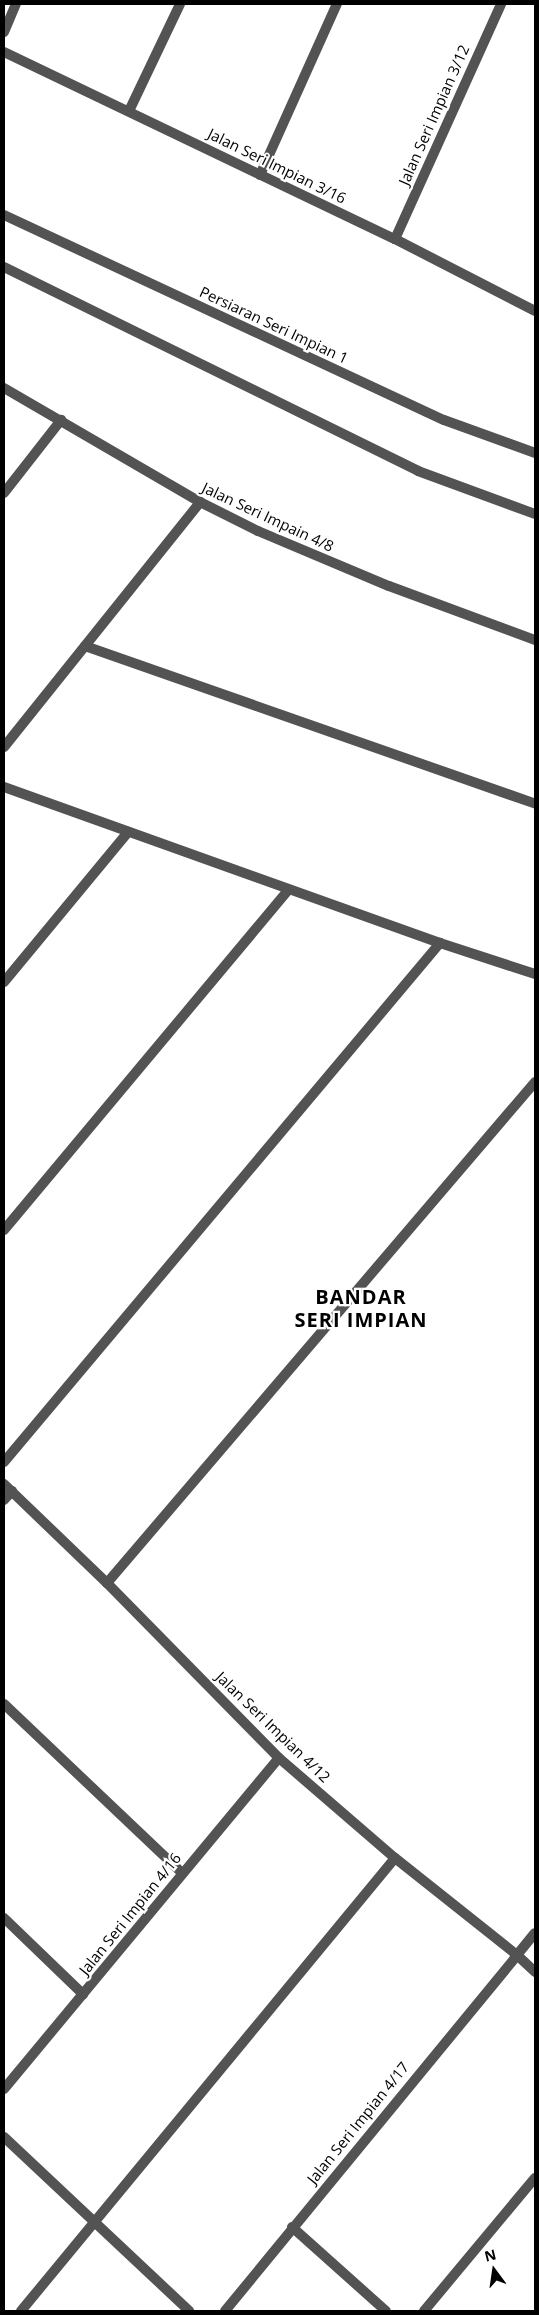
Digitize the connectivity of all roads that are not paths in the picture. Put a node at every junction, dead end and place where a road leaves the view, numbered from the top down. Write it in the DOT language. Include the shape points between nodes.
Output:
graph roads {
  1 [pos="16,4"];
  2 [pos="180,4"];
  3 [pos="337,4"];
  4 [pos="501,4"];
  5 [pos="4,32"];
  6 [pos="4,52"];
  7 [pos="129,112"];
  8 [pos="260,175"];
  9 [pos="4,215"];
  10 [pos="395,239"];
  11 [pos="4,267"];
  12 [pos="535,311"];
  13 [pos="4,388"];
  14 [pos="61,420"];
  15 [pos="535,453"];
  16 [pos="4,493"];
  17 [pos="200,502"];
  18 [pos="535,514"];
  19 [pos="535,640"];
  20 [pos="85,646"];
  21 [pos="4,747"];
  22 [pos="4,787"];
  23 [pos="535,804"];
  24 [pos="128,832"];
  25 [pos="288,890"];
  26 [pos="440,944"];
  27 [pos="535,974"];
  28 [pos="4,982"];
  29 [pos="535,1082"];
  30 [pos="4,1230"];
  31 [pos="4,1462"];
  32 [pos="4,1484"];
  33 [pos="12,1491"];
  34 [pos="4,1500"];
  35 [pos="107,1583"];
  36 [pos="4,1704"];
  37 [pos="280,1758"];
  38 [pos="394,1858"];
  39 [pos="182,1873"];
  40 [pos="4,1918"];
  41 [pos="535,1933"];
  42 [pos="516,1955"];
  43 [pos="535,1972"];
  44 [pos="84,1994"];
  45 [pos="4,2089"];
  46 [pos="4,2137"];
  47 [pos="535,2178"];
  48 [pos="94,2224"];
  49 [pos="292,2227"];
  50 [pos="21,2311"];
  51 [pos="189,2311"];
  52 [pos="225,2311"];
  53 [pos="386,2311"];
  54 [pos="424,2311"];
  1 -- 5 [label="street"];
  2 -- 7 [label="street"];
  3 -- 8 [label="street"];
  4 -- 10 [label="street, Jalan Seri Impian 3/12"];
  6 -- 7 [label="street, Jalan Seri Impian 3/16"];
  7 -- 8 [label="street, Jalan Seri Impian 3/16"];
  8 -- 10 [label="street, Jalan Seri Impian 3/16"];
  9 -- 15 [label="street, Persiaran Seri Impian 1" via="444,420"];
  10 -- 12 [label="street, Jalan Seri Impian 3/16"];
  11 -- 18 [label="street" via="418,471"];
  13 -- 14 [label="street, Jalan Seri Impain 4/8"];
  14 -- 16 [label="street"];
  14 -- 17 [label="street, Jalan Seri Impain 4/8"];
  17 -- 19 [label="street, Jalan Seri Impain 4/8" via="318,558"];
  17 -- 20 [label="street"];
  20 -- 21 [label="street"];
  20 -- 23 [label="street"];
  22 -- 24 [label="street"];
  24 -- 25 [label="street"];
  24 -- 28 [label="street"];
  25 -- 26 [label="street"];
  25 -- 30 [label="street"];
  26 -- 27 [label="street"];
  26 -- 31 [label="street"];
  29 -- 35 [label="street"];
  32 -- 33 [label="street, Jalan Seri Impian 4/12"];
  33 -- 34 [label="street"];
  33 -- 35 [label="street, Jalan Seri Impian 4/12"];
  35 -- 37 [label="street, Jalan Seri Impian 4/12"];
  36 -- 39 [label="street"];
  37 -- 38 [label="street, Jalan Seri Impian 4/12"];
  37 -- 39 [label="street, Jalan Seri Impian 4/16"];
  38 -- 42 [label="street, Jalan Seri Impian 4/12"];
  38 -- 48 [label="street"];
  39 -- 44 [label="street, Jalan Seri Impian 4/16"];
  40 -- 44 [label="street"];
  41 -- 42 [label="street"];
  42 -- 43 [label="street, Jalan Seri Impian 4/12"];
  42 -- 49 [label="street, Jalan Seri Impian 4/17"];
  44 -- 45 [label="street, Jalan Seri Impian 4/16"];
  46 -- 48 [label="street"];
  47 -- 54 [label="street"];
  48 -- 50 [label="street"];
  48 -- 51 [label="street"];
  49 -- 52 [label="street, Jalan Seri Impian 4/17"];
  49 -- 53 [label="street"];
}
